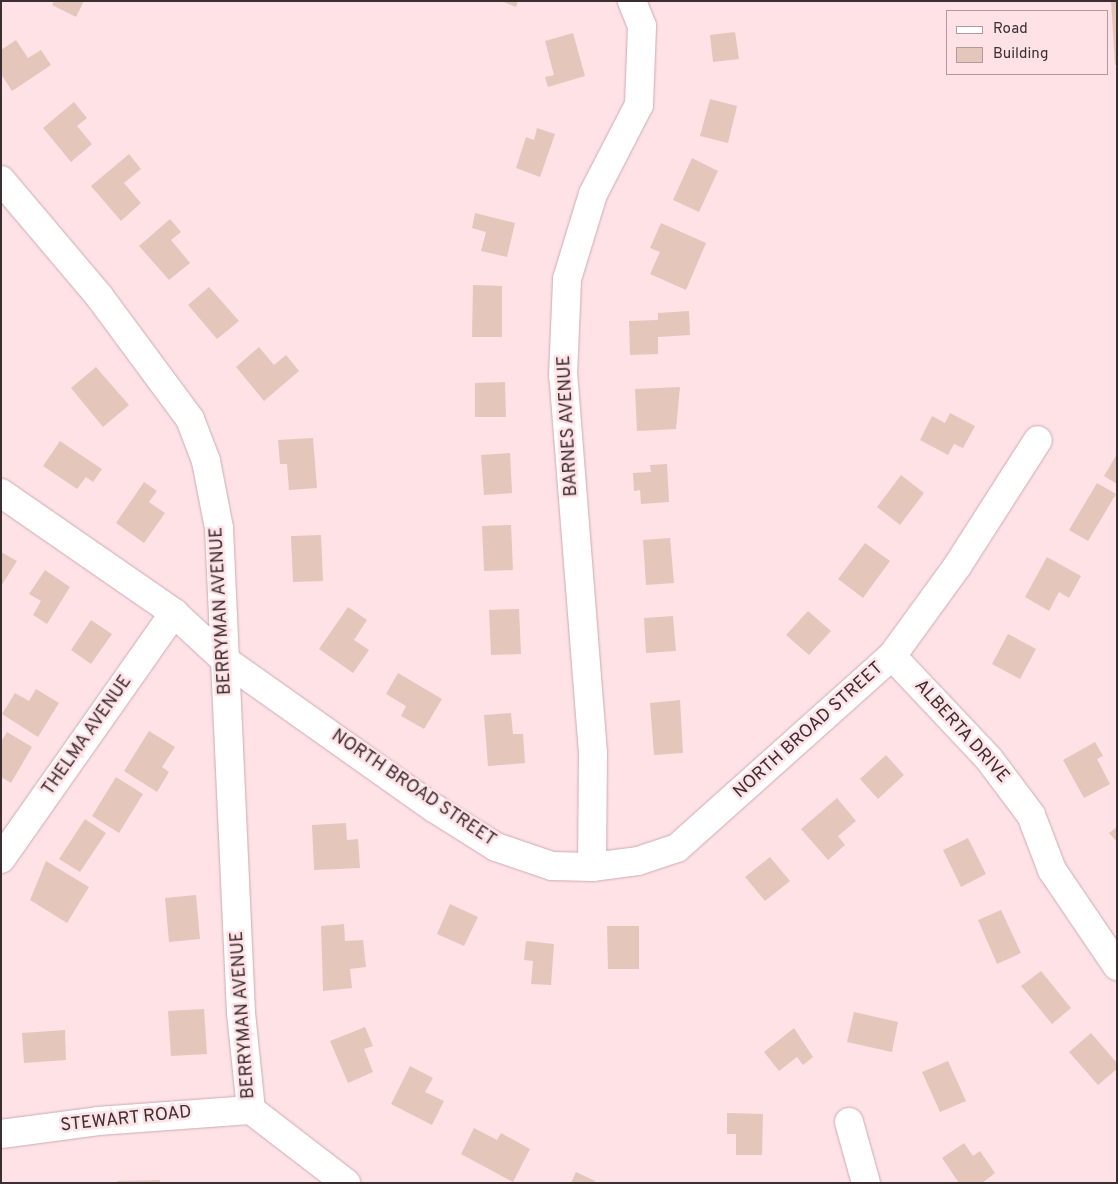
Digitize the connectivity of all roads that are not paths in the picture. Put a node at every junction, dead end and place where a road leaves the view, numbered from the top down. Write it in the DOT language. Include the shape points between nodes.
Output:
graph roads {
  1 [pos="632,1"];
  2 [pos="1,180"];
  3 [pos="1038,440"];
  4 [pos="1,493"];
  5 [pos="174,614"];
  6 [pos="892,656"];
  7 [pos="226,661"];
  8 [pos="1,859"];
  9 [pos="592,867"];
  10 [pos="1117,966"];
  11 [pos="251,1110"];
  12 [pos="849,1122"];
  13 [pos="1,1134"];
  14 [pos="346,1183"];
  15 [pos="866,1183"];
  1 -- 9 [label="street, BARNES AVENUE" via="642,26 639,105 593,194 567,279 565,318 563,376 593,753"];
  2 -- 7 [label="street, BERRYMAN AVENUE" via="98,296 190,419 214,492"];
  3 -- 6 [label="street, NORTH BROAD STREET" via="958,565"];
  4 -- 5 [label="street, NORTH BROAD STREET"];
  5 -- 7 [label="street, NORTH BROAD STREET"];
  5 -- 8 [label="street, THELMA AVENUE"];
  6 -- 9 [label="street, NORTH BROAD STREET" via="677,848 638,861"];
  6 -- 10 [label="street, ALBERTA DRIVE" via="989,759 1031,815 1052,870"];
  7 -- 9 [label="street, NORTH BROAD STREET" via="496,847 552,866"];
  7 -- 11 [label="street, BERRYMAN AVENUE" via="240,1013"];
  11 -- 13 [label="street, STEWART ROAD" via="98,1121"];
  11 -- 14 [label="street"];
  12 -- 15 [label="street"];
}
